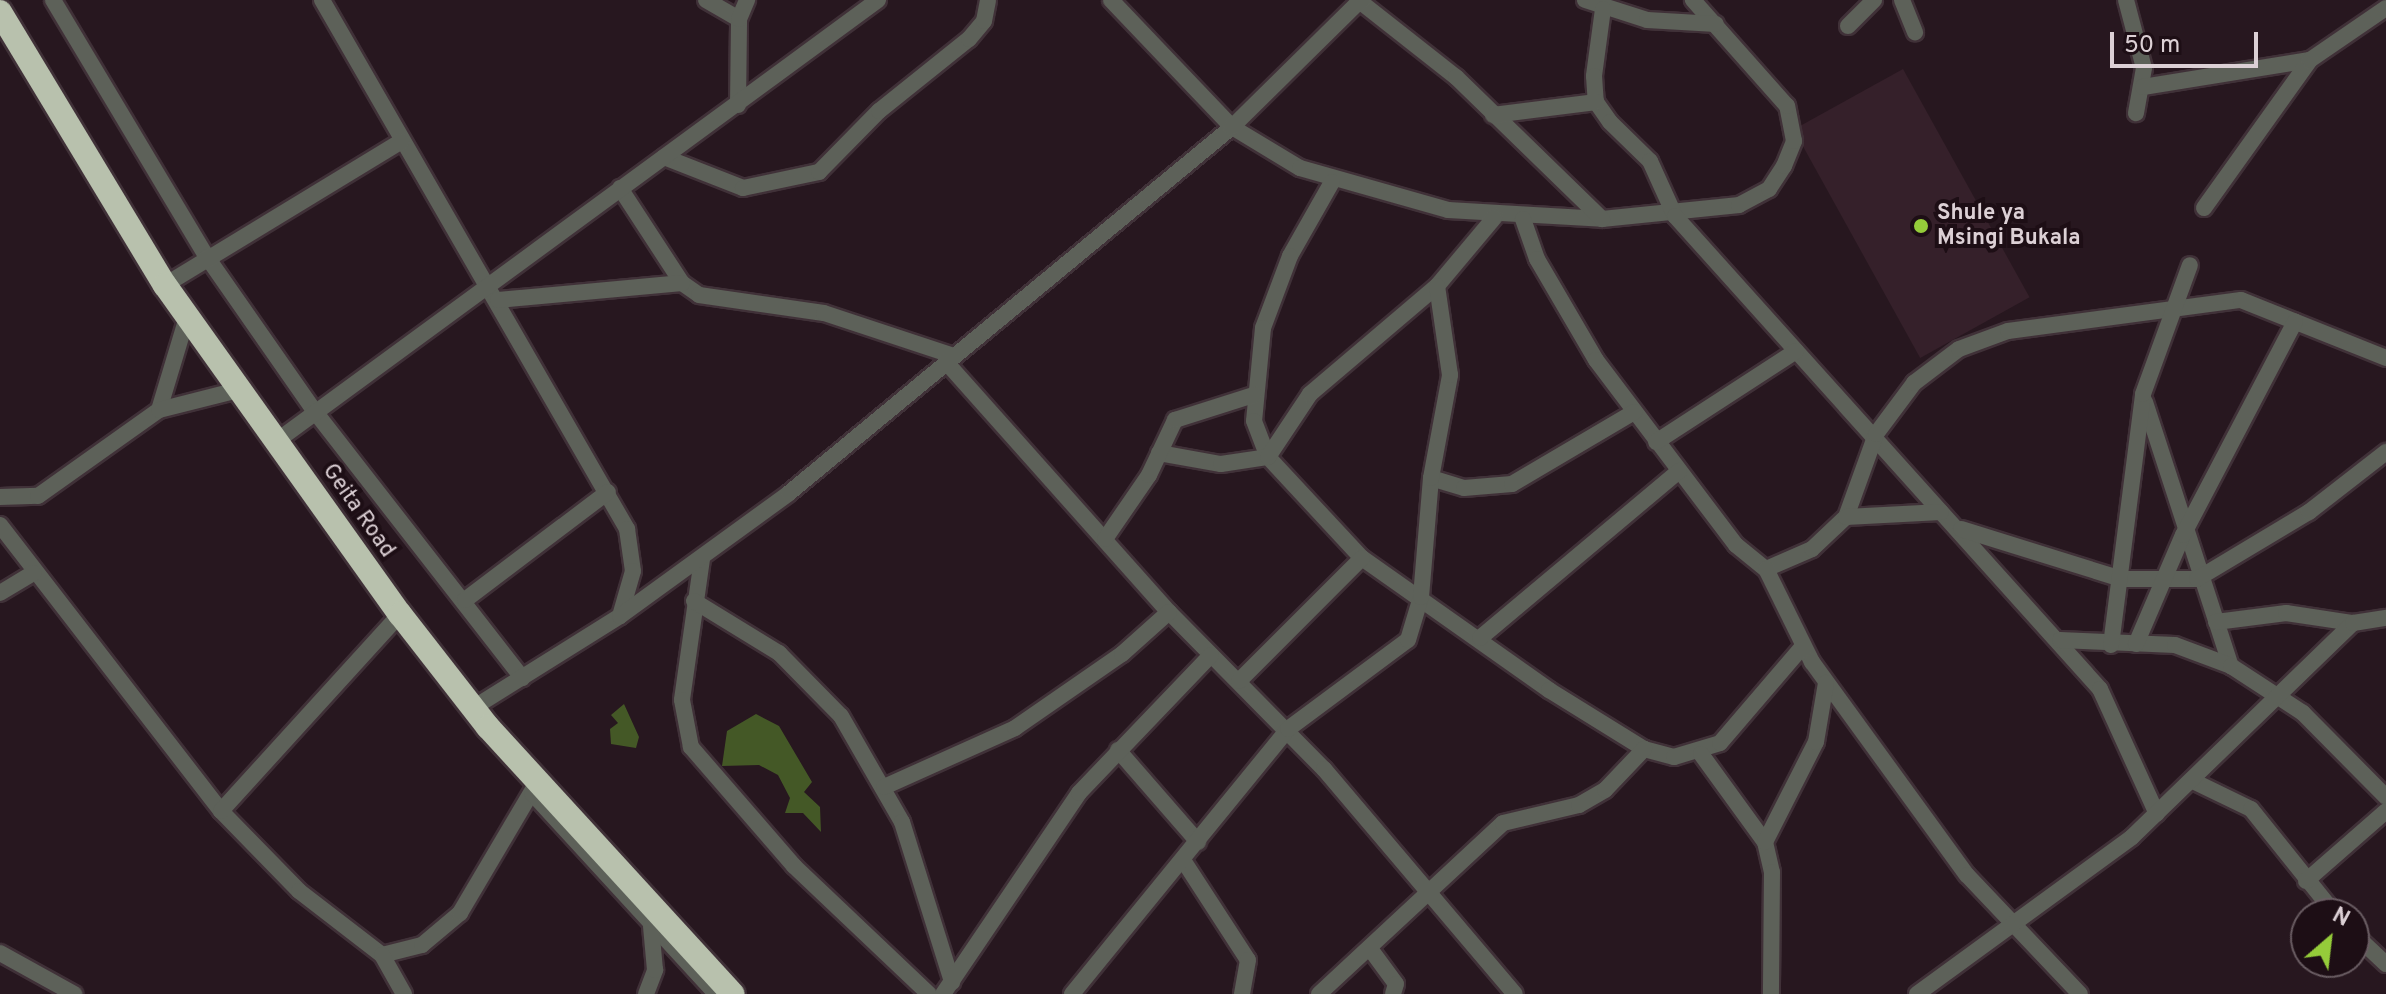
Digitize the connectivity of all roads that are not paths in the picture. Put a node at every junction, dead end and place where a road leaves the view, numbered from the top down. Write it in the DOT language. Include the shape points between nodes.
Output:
graph roads {
  1 [pos="53,0"];
  2 [pos="322,0"];
  3 [pos="706,0"];
  4 [pos="747,0"];
  5 [pos="878,0"];
  6 [pos="988,0"];
  7 [pos="1111,0"];
  8 [pos="1359,0"];
  9 [pos="1585,0"];
  10 [pos="1693,0"];
  11 [pos="1874,0"];
  12 [pos="1902,0"];
  13 [pos="2126,0"];
  14 [pos="2381,6"];
  15 [pos="1603,9"];
  16 [pos="0,12"];
  17 [pos="739,19"];
  18 [pos="1716,24"];
  19 [pos="1848,26"];
  20 [pos="1915,33"];
  21 [pos="2310,60"];
  22 [pos="2143,87"];
  23 [pos="1596,102"];
  24 [pos="738,105"];
  25 [pos="2136,113"];
  26 [pos="1493,115"];
  27 [pos="1232,127"];
  28 [pos="402,141"];
  29 [pos="664,157"];
  30 [pos="1332,182"];
  31 [pos="620,188"];
  32 [pos="2204,208"];
  33 [pos="1675,216"];
  34 [pos="1494,218"];
  35 [pos="1523,219"];
  36 [pos="1602,219"];
  37 [pos="207,257"];
  38 [pos="2190,265"];
  39 [pos="489,283"];
  40 [pos="682,283"];
  41 [pos="165,285"];
  42 [pos="1437,286"];
  43 [pos="498,300"];
  44 [pos="2171,308"];
  45 [pos="187,317"];
  46 [pos="2295,322"];
  47 [pos="1796,351"];
  48 [pos="2386,358"];
  49 [pos="950,359"];
  50 [pos="238,390"];
  51 [pos="2143,394"];
  52 [pos="1254,395"];
  53 [pos="159,410"];
  54 [pos="1634,412"];
  55 [pos="316,413"];
  56 [pos="1876,434"];
  57 [pos="278,440"];
  58 [pos="1656,442"];
  59 [pos="2386,452"];
  60 [pos="1159,453"];
  61 [pos="1268,457"];
  62 [pos="1679,471"];
  63 [pos="1431,478"];
  64 [pos="608,492"];
  65 [pos="0,497"];
  66 [pos="1941,512"];
  67 [pos="1846,517"];
  68 [pos="1118,519"];
  69 [pos="1088,520"];
  70 [pos="0,525"];
  71 [pos="1956,527"];
  72 [pos="2183,535"];
  73 [pos="1105,539"];
  74 [pos="1362,558"];
  75 [pos="702,559"];
  76 [pos="1766,569"];
  77 [pos="33,573"];
  78 [pos="2122,579"];
  79 [pos="2197,579"];
  80 [pos="2160,583"];
  81 [pos="0,593"];
  82 [pos="1421,597"];
  83 [pos="465,600"];
  84 [pos="694,601"];
  85 [pos="1169,612"];
  86 [pos="400,614"];
  87 [pos="620,616"];
  88 [pos="2386,618"];
  89 [pos="2216,622"];
  90 [pos="2353,623"];
  91 [pos="1480,638"];
  92 [pos="2060,640"];
  93 [pos="2136,644"];
  94 [pos="2111,645"];
  95 [pos="1803,646"];
  96 [pos="1211,655"];
  97 [pos="2231,666"];
  98 [pos="522,678"];
  99 [pos="1239,681"];
  100 [pos="1826,683"];
  101 [pos="2279,694"];
  102 [pos="473,708"];
  103 [pos="1288,729"];
  104 [pos="1644,749"];
  105 [pos="1118,750"];
  106 [pos="1701,754"];
  107 [pos="2193,781"];
  108 [pos="535,787"];
  109 [pos="884,787"];
  110 [pos="2386,797"];
  111 [pos="221,811"];
  112 [pos="2386,811"];
  113 [pos="2157,814"];
  114 [pos="1198,842"];
  115 [pos="1765,842"];
  116 [pos="1183,860"];
  117 [pos="2306,881"];
  118 [pos="1431,892"];
  119 [pos="2321,898"];
  120 [pos="2013,925"];
  121 [pos="651,926"];
  122 [pos="2370,949"];
  123 [pos="1371,950"];
  124 [pos="0,953"];
  125 [pos="382,955"];
  126 [pos="2386,964"];
  127 [pos="948,988"];
  128 [pos="74,994"];
  129 [pos="404,994"];
  130 [pos="646,994"];
  131 [pos="716,994"];
  132 [pos="733,994"];
  133 [pos="929,994"];
  134 [pos="1072,994"];
  135 [pos="1242,994"];
  136 [pos="1319,994"];
  137 [pos="1393,994"];
  138 [pos="1515,994"];
  139 [pos="1771,994"];
  140 [pos="1917,994"];
  141 [pos="2080,994"];
  1 -- 37 [label="street"];
  2 -- 28 [label="street"];
  3 -- 17 [label="street"];
  4 -- 17 [label="street"];
  5 -- 24 [label="street"];
  6 -- 29 [label="street" via="984,21 969,39 879,111 819,172 743,188"];
  7 -- 27 [label="street"];
  8 -- 26 [label="street"];
  8 -- 27 [label="street"];
  9 -- 15 [label="street"];
  10 -- 18 [label="street"];
  11 -- 19 [label="street"];
  12 -- 20 [label="street"];
  13 -- 22 [label="street"];
  14 -- 21 [label="street"];
  15 -- 18 [label="street"];
  15 -- 23 [label="street"];
  16 -- 41 [label="highway, Geita Road"];
  17 -- 24 [label="street"];
  18 -- 33 [label="street" via="1787,106 1794,141 1769,189 1739,205"];
  21 -- 22 [label="street"];
  21 -- 32 [label="street"];
  22 -- 25 [label="street"];
  23 -- 26 [label="street"];
  23 -- 33 [label="street" via="1650,161"];
  24 -- 29 [label="street"];
  26 -- 36 [label="street"];
  27 -- 30 [label="street"];
  27 -- 49 [label="street"];
  28 -- 37 [label="street"];
  28 -- 39 [label="street"];
  29 -- 31 [label="street"];
  30 -- 34 [label="street"];
  30 -- 52 [label="street" via="1276,289"];
  31 -- 39 [label="street"];
  31 -- 40 [label="street"];
  33 -- 36 [label="street"];
  33 -- 47 [label="street"];
  34 -- 35 [label="street"];
  34 -- 42 [label="street"];
  35 -- 36 [label="street"];
  35 -- 54 [label="street" via="1562,307"];
  37 -- 41 [label="street"];
  37 -- 55 [label="street"];
  38 -- 44 [label="street"];
  39 -- 43 [label="street"];
  39 -- 55 [label="street"];
  40 -- 43 [label="street"];
  40 -- 49 [label="street" via="720,301 824,313"];
  41 -- 45 [label="highway, Geita Road"];
  42 -- 61 [label="street" via="1339,364"];
  42 -- 63 [label="street" via="1450,375"];
  43 -- 64 [label="street"];
  44 -- 46 [label="street" via="2241,300"];
  44 -- 51 [label="street"];
  44 -- 56 [label="street" via="2008,331 1959,349 1914,383"];
  45 -- 50 [label="highway, Geita Road"];
  45 -- 53 [label="street"];
  46 -- 48 [label="street"];
  46 -- 72 [label="street"];
  47 -- 56 [label="street"];
  47 -- 58 [label="street"];
  49 -- 69 [label="street"];
  49 -- 75 [label="street"];
  50 -- 53 [label="street"];
  50 -- 57 [label="highway, Geita Road"];
  51 -- 72 [label="street"];
  51 -- 78 [label="street"];
  52 -- 60 [label="street" via="1187,411"];
  52 -- 61 [label="street"];
  53 -- 65 [label="street" via="54,488 22,500"];
  54 -- 58 [label="street"];
  54 -- 63 [label="street" via="1512,484 1464,488"];
  55 -- 57 [label="street"];
  55 -- 83 [label="street"];
  56 -- 66 [label="street"];
  56 -- 67 [label="street"];
  57 -- 86 [label="highway, Geita Road"];
  58 -- 62 [label="street"];
  59 -- 79 [label="street" via="2298,519"];
  60 -- 61 [label="street" via="1221,464"];
  60 -- 68 [label="street"];
  61 -- 74 [label="street"];
  62 -- 76 [label="street" via="1747,559"];
  62 -- 91 [label="street"];
  63 -- 82 [label="street"];
  64 -- 83 [label="street"];
  64 -- 87 [label="street" via="634,551"];
  66 -- 67 [label="street"];
  66 -- 71 [label="street"];
  67 -- 76 [label="street" via="1812,549"];
  68 -- 69 [label="street"];
  68 -- 73 [label="street"];
  69 -- 73 [label="street"];
  70 -- 77 [label="street"];
  71 -- 78 [label="street"];
  71 -- 92 [label="street"];
  72 -- 79 [label="street"];
  72 -- 80 [label="street"];
  73 -- 85 [label="street"];
  74 -- 82 [label="street"];
  74 -- 99 [label="street"];
  75 -- 84 [label="street"];
  75 -- 87 [label="street"];
  76 -- 95 [label="street"];
  77 -- 81 [label="street"];
  77 -- 111 [label="street"];
  78 -- 80 [label="street"];
  78 -- 94 [label="street"];
  79 -- 80 [label="street"];
  79 -- 89 [label="street"];
  80 -- 93 [label="street"];
  82 -- 91 [label="street"];
  82 -- 103 [label="street" via="1398,652"];
  83 -- 98 [label="street"];
  84 -- 109 [label="street" via="808,676"];
  84 -- 133 [label="street" via="682,700 691,747 794,866"];
  85 -- 96 [label="street"];
  85 -- 109 [label="street" via="1142,639 1015,728"];
  86 -- 102 [label="highway, Geita Road"];
  86 -- 111 [label="street"];
  87 -- 98 [label="street"];
  88 -- 90 [label="street"];
  89 -- 90 [label="street" via="2286,613"];
  89 -- 97 [label="street"];
  90 -- 101 [label="street"];
  91 -- 104 [label="street"];
  92 -- 94 [label="street"];
  92 -- 113 [label="street" via="2130,742"];
  93 -- 94 [label="street"];
  93 -- 97 [label="street" via="2175,645"];
  95 -- 100 [label="street"];
  95 -- 106 [label="street" via="1746,717"];
  96 -- 99 [label="street"];
  96 -- 105 [label="street"];
  97 -- 101 [label="street"];
  98 -- 102 [label="street"];
  99 -- 103 [label="street"];
  100 -- 115 [label="street" via="1816,742"];
  100 -- 120 [label="street" via="1967,875"];
  101 -- 107 [label="street"];
  101 -- 110 [label="street"];
  102 -- 108 [label="highway, Geita Road"];
  103 -- 114 [label="street"];
  103 -- 118 [label="street"];
  104 -- 106 [label="street" via="1674,757"];
  104 -- 118 [label="street" via="1605,790 1579,805 1503,823"];
  105 -- 114 [label="street"];
  105 -- 127 [label="street" via="1030,859"];
  106 -- 115 [label="street"];
  107 -- 113 [label="street"];
  107 -- 117 [label="street" via="2251,809"];
  108 -- 121 [label="street"];
  108 -- 125 [label="street" via="460,913 422,945"];
  108 -- 132 [label="highway, Geita Road"];
  109 -- 127 [label="street" via="919,867"];
  111 -- 125 [label="street" via="299,891"];
  112 -- 117 [label="street"];
  113 -- 120 [label="street"];
  114 -- 116 [label="street"];
  115 -- 139 [label="street" via="1772,872"];
  116 -- 134 [label="street"];
  116 -- 135 [label="street" via="1248,960"];
  117 -- 119 [label="street"];
  118 -- 123 [label="street"];
  118 -- 138 [label="street"];
  120 -- 140 [label="street"];
  120 -- 141 [label="street"];
  121 -- 130 [label="street" via="655,970"];
  121 -- 131 [label="street"];
  122 -- 126 [label="street"];
  123 -- 136 [label="street"];
  123 -- 137 [label="street" via="1396,984"];
  124 -- 128 [label="street"];
  125 -- 129 [label="street"];
}
